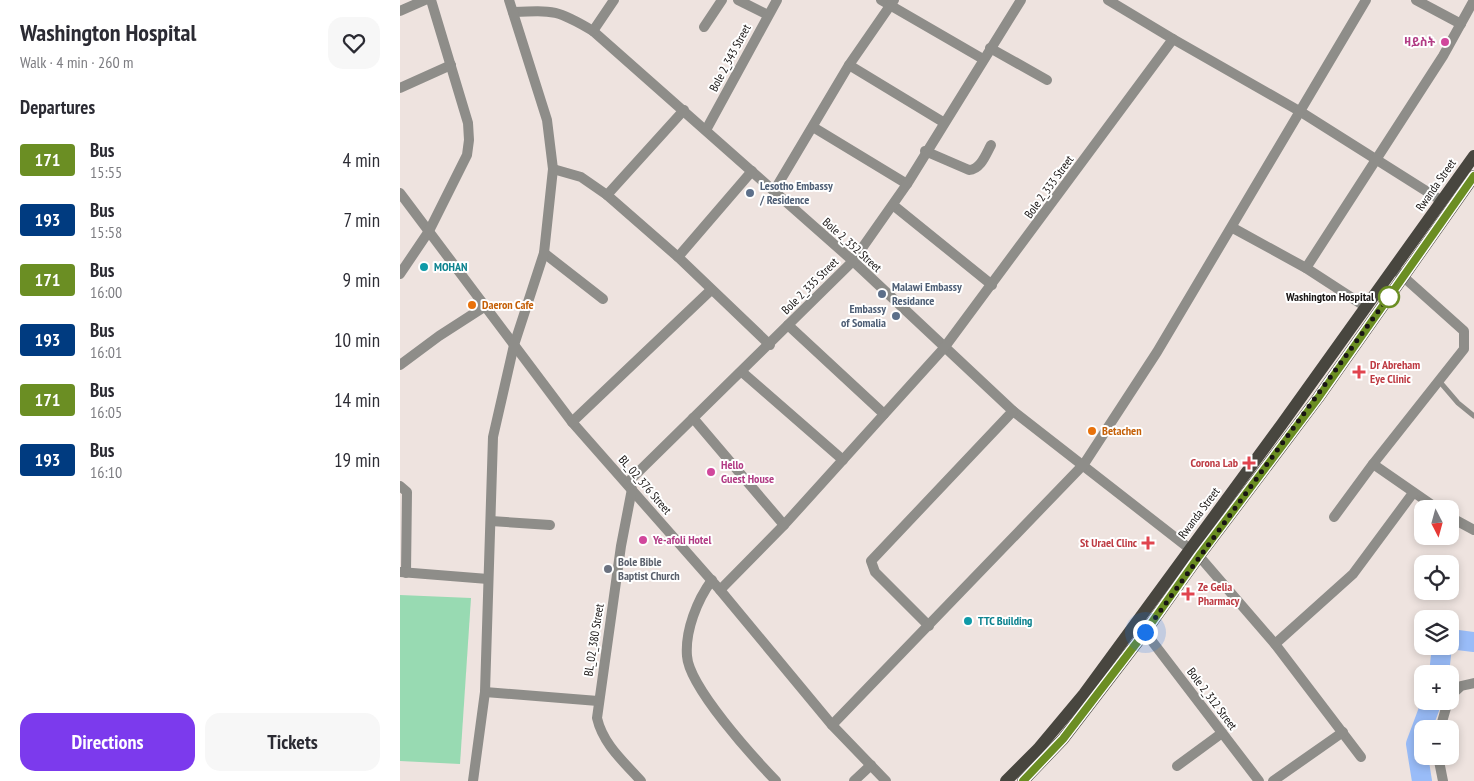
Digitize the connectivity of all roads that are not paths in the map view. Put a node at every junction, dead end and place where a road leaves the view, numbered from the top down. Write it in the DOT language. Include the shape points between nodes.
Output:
graph roads {
  1 [pos="425,0"];
  2 [pos="431,0"];
  3 [pos="509,0"];
  4 [pos="614,0"];
  5 [pos="722,0"];
  6 [pos="738,0"];
  7 [pos="778,0"];
  8 [pos="881,0"];
  9 [pos="1021,0"];
  10 [pos="1108,0"];
  11 [pos="1366,0"];
  12 [pos="1416,0"];
  13 [pos="1474,0"];
  14 [pos="892,3"];
  15 [pos="400,11"];
  16 [pos="513,12"];
  17 [pos="768,15"];
  18 [pos="1461,24"];
  19 [pos="704,27"];
  20 [pos="593,32"];
  21 [pos="1173,40"];
  22 [pos="990,48"];
  23 [pos="983,59"];
  24 [pos="451,65"];
  25 [pos="849,65"];
  26 [pos="1046,80"];
  27 [pos="400,88"];
  28 [pos="684,110"];
  29 [pos="1301,112"];
  30 [pos="943,122"];
  31 [pos="813,127"];
  32 [pos="706,130"];
  33 [pos="992,144"];
  34 [pos="925,151"];
  35 [pos="1474,156"];
  36 [pos="1378,159"];
  37 [pos="553,169"];
  38 [pos="752,171"];
  39 [pos="1474,176"];
  40 [pos="907,184"];
  41 [pos="774,191"];
  42 [pos="400,193"];
  43 [pos="607,195"];
  44 [pos="1442,201"];
  45 [pos="893,205"];
  46 [pos="1233,228"];
  47 [pos="429,231"];
  48 [pos="544,253"];
  49 [pos="678,257"];
  50 [pos="853,261"];
  51 [pos="1306,268"];
  52 [pos="1399,272"];
  53 [pos="400,274"];
  54 [pos="992,284"];
  55 [pos="711,290"];
  56 [pos="603,299"];
  57 [pos="484,307"];
  58 [pos="1366,308"];
  59 [pos="788,326"];
  60 [pos="770,344"];
  61 [pos="514,346"];
  62 [pos="944,348"];
  63 [pos="400,365"];
  64 [pos="742,372"];
  65 [pos="1440,382"];
  66 [pos="1013,410"];
  67 [pos="884,414"];
  68 [pos="1474,416"];
  69 [pos="693,418"];
  70 [pos="572,422"];
  71 [pos="843,460"];
  72 [pos="1084,464"];
  73 [pos="1373,464"];
  74 [pos="400,486"];
  75 [pos="629,486"];
  76 [pos="1413,493"];
  77 [pos="1424,500"];
  78 [pos="1334,517"];
  79 [pos="491,521"];
  80 [pos="1459,522"];
  81 [pos="550,525"];
  82 [pos="784,525"];
  83 [pos="1474,530"];
  84 [pos="1195,552"];
  85 [pos="403,573"];
  86 [pos="488,579"];
  87 [pos="712,580"];
  88 [pos="720,590"];
  89 [pos="929,626"];
  90 [pos="1145,632"];
  91 [pos="1275,644"];
  92 [pos="1474,683"];
  93 [pos="1459,688"];
  94 [pos="485,692"];
  95 [pos="598,701"];
  96 [pos="832,725"];
  97 [pos="1342,732"];
  98 [pos="1222,733"];
  99 [pos="1361,757"];
  100 [pos="870,765"];
  101 [pos="1440,765"];
  102 [pos="1177,766"];
  103 [pos="1029,779"];
  104 [pos="473,781"];
  105 [pos="640,781"];
  106 [pos="776,781"];
  107 [pos="854,781"];
  108 [pos="886,781"];
  109 [pos="1006,781"];
  110 [pos="1259,781"];
  111 [pos="1273,781"];
  112 [pos="1444,781"];
  1 -- 15 [label="street"];
  2 -- 24 [label="street"];
  3 -- 16 [label="street"];
  4 -- 20 [label="street"];
  5 -- 19 [label="street"];
  6 -- 17 [label="street"];
  7 -- 17 [label="street, Bole 2_343 Street"];
  8 -- 14 [label="street"];
  9 -- 22 [label="street, Bole 2_335 Street"];
  10 -- 21 [label="street"];
  11 -- 29 [label="street"];
  12 -- 18 [label="street"];
  13 -- 18 [label="street"];
  14 -- 23 [label="street"];
  14 -- 25 [label="street"];
  16 -- 20 [label="street, Bole 2_352 Street" via="546,10 565,14"];
  16 -- 37 [label="street" via="547,120"];
  17 -- 32 [label="street, Bole 2_343 Street"];
  18 -- 36 [label="street"];
  20 -- 28 [label="street, Bole 2_352 Street"];
  21 -- 29 [label="street"];
  21 -- 54 [label="street, Bole 2_333 Street"];
  22 -- 23 [label="street, Bole 2_335 Street"];
  22 -- 26 [label="street"];
  23 -- 30 [label="street, Bole 2_335 Street"];
  24 -- 27 [label="street"];
  24 -- 47 [label="street" via="468,124 469,140 467,155"];
  25 -- 30 [label="street"];
  25 -- 31 [label="street"];
  28 -- 32 [label="street, Bole 2_352 Street"];
  28 -- 43 [label="street"];
  29 -- 36 [label="street"];
  29 -- 46 [label="street"];
  30 -- 34 [label="street, Bole 2_335 Street"];
  31 -- 40 [label="street"];
  31 -- 41 [label="street"];
  32 -- 38 [label="street, Bole 2_352 Street"];
  33 -- 34 [label="street" via="978,167 969,170"];
  34 -- 40 [label="street, Bole 2_335 Street"];
  35 -- 44 [label="main road, Rwanda Street"];
  36 -- 44 [label="street"];
  36 -- 51 [label="street"];
  37 -- 43 [label="street" via="580,176"];
  37 -- 48 [label="street"];
  38 -- 41 [label="street, Bole 2_352 Street"];
  38 -- 49 [label="street"];
  39 -- 52 [label="main road, Rwanda Street"];
  40 -- 45 [label="street, Bole 2_335 Street"];
  41 -- 50 [label="street, Bole 2_352 Street"];
  42 -- 47 [label="street, BL_02_376 Street"];
  43 -- 49 [label="street"];
  44 -- 52 [label="main road, Rwanda Street"];
  45 -- 50 [label="street, Bole 2_335 Street"];
  45 -- 54 [label="street"];
  46 -- 51 [label="street"];
  46 -- 72 [label="street"];
  47 -- 53 [label="street"];
  47 -- 57 [label="street, BL_02_376 Street"];
  48 -- 56 [label="street"];
  48 -- 61 [label="street"];
  49 -- 55 [label="street"];
  50 -- 59 [label="street, Bole 2_335 Street"];
  50 -- 62 [label="street, Bole 2_352 Street"];
  51 -- 58 [label="street"];
  52 -- 58 [label="main road, Rwanda Street"];
  52 -- 65 [label="street" via="1464,331 1464,349"];
  52 -- 84 [label="main road, Rwanda Street" via="1318,398"];
  54 -- 62 [label="street, Bole 2_333 Street"];
  55 -- 60 [label="street"];
  55 -- 70 [label="street"];
  57 -- 61 [label="street, BL_02_376 Street"];
  57 -- 63 [label="street"];
  58 -- 84 [label="main road, Rwanda Street"];
  59 -- 60 [label="street, Bole 2_335 Street"];
  59 -- 67 [label="street"];
  60 -- 64 [label="street, Bole 2_335 Street"];
  61 -- 70 [label="street, BL_02_376 Street"];
  61 -- 79 [label="street" via="493,438"];
  62 -- 66 [label="street, Bole 2_352 Street"];
  62 -- 67 [label="street, Bole 2_333 Street"];
  64 -- 69 [label="street, Bole 2_335 Street"];
  64 -- 71 [label="street"];
  65 -- 68 [label="lane"];
  65 -- 73 [label="street"];
  66 -- 72 [label="street, Bole 2_352 Street"];
  66 -- 89 [label="street" via="871,561 875,572"];
  67 -- 71 [label="street, Bole 2_333 Street"];
  69 -- 75 [label="street, Bole 2_335 Street"];
  69 -- 82 [label="street"];
  70 -- 75 [label="street, BL_02_376 Street"];
  71 -- 82 [label="street, Bole 2_333 Street"];
  72 -- 84 [label="street, Bole 2_352 Street"];
  72 -- 89 [label="street"];
  73 -- 76 [label="street"];
  73 -- 78 [label="street"];
  74 -- 85 [label="street" via="407,492"];
  75 -- 87 [label="street, BL_02_376 Street"];
  75 -- 95 [label="street, BL_02_380 Street"];
  76 -- 77 [label="street"];
  76 -- 91 [label="street" via="1353,574"];
  79 -- 81 [label="street"];
  79 -- 86 [label="street"];
  80 -- 83 [label="street"];
  82 -- 88 [label="street, Bole 2_333 Street"];
  84 -- 90 [label="main road, Rwanda Street"];
  84 -- 91 [label="street, Bole 2_352 Street"];
  84 -- 109 [label="main road, Rwanda Street" via="1084,694"];
  85 -- 86 [label="street"];
  86 -- 94 [label="street"];
  87 -- 88 [label="street, BL_02_376 Street"];
  87 -- 106 [label="street" via="701,597 690,628 689,668 728,725"];
  88 -- 96 [label="street, BL_02_376 Street"];
  89 -- 96 [label="street"];
  90 -- 98 [label="street, Bole 2_312 Street"];
  90 -- 103 [label="main road, Rwanda Street"];
  91 -- 97 [label="street, Bole 2_352 Street"];
  92 -- 93 [label="street"];
  94 -- 95 [label="street"];
  94 -- 104 [label="street"];
  95 -- 105 [label="street, BL_02_380 Street" via="600,732"];
  96 -- 100 [label="street, BL_02_376 Street"];
  97 -- 99 [label="street, Bole 2_352 Street"];
  97 -- 111 [label="street"];
  98 -- 102 [label="street"];
  98 -- 110 [label="street, Bole 2_312 Street"];
  100 -- 107 [label="street"];
  100 -- 108 [label="street, BL_02_376 Street"];
  101 -- 112 [label="street"];
}
